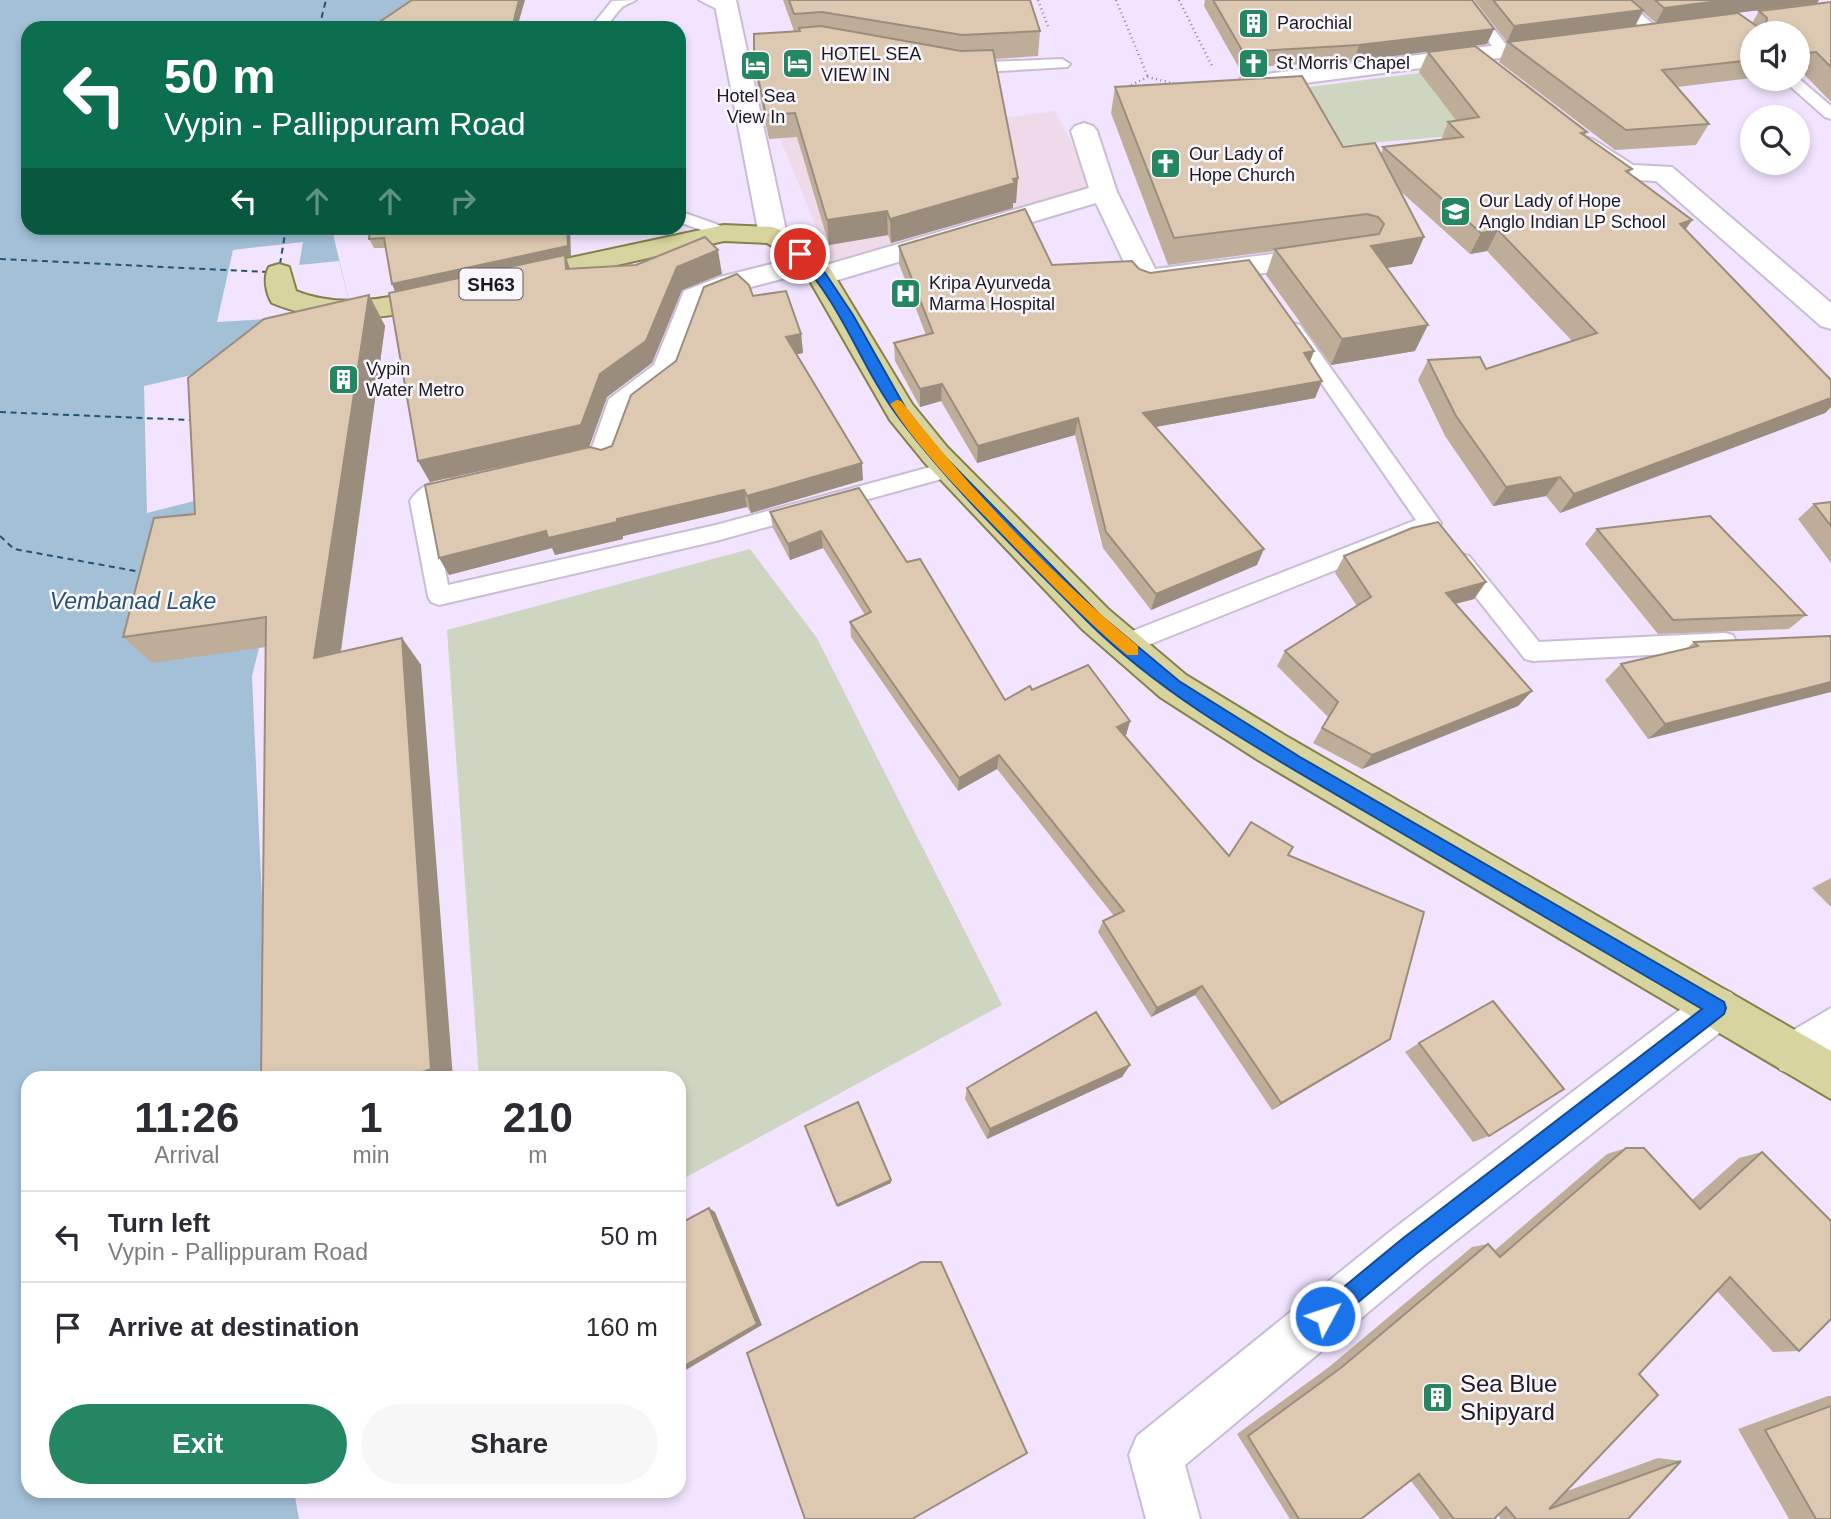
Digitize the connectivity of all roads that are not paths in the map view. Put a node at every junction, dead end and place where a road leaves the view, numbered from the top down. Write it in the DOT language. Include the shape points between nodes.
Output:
graph roads {
  1 [pos="629,0"];
  2 [pos="1464,0"];
  3 [pos="1616,0"];
  4 [pos="719,3"];
  5 [pos="603,21"];
  6 [pos="1678,29"];
  7 [pos="1654,32"];
  8 [pos="1627,36"];
  9 [pos="1572,43"];
  10 [pos="1504,51"];
  11 [pos="1472,56"];
  12 [pos="1062,64"];
  13 [pos="948,66"];
  14 [pos="1500,79"];
  15 [pos="1804,91"];
  16 [pos="1213,93"];
  17 [pos="1831,114"];
  18 [pos="1563,127"];
  19 [pos="1084,131"];
  20 [pos="1104,192"];
  21 [pos="686,219"];
  22 [pos="724,233"];
  23 [pos="773,235"];
  24 [pos="1345,254"];
  25 [pos="1248,267"];
  26 [pos="816,269"];
  27 [pos="279,273"];
  28 [pos="1264,289"];
  29 [pos="1280,311"];
  30 [pos="1831,319"];
  31 [pos="593,456"];
  32 [pos="950,470"];
  33 [pos="479,481"];
  34 [pos="1430,523"];
  35 [pos="1743,641"];
  36 [pos="1125,644"];
  37 [pos="1717,1008"];
  38 [pos="1819,1053"];
  39 [pos="1173,1519"];
  1 -- 5 [label="lane" via="617,4"];
  2 -- 10 [label="lane"];
  3 -- 7 [label="lane"];
  4 -- 23 [label="street" via="743,50"];
  6 -- 7 [label="street"];
  7 -- 8 [label="street"];
  9 -- 10 [label="street"];
  10 -- 11 [label="street"];
  11 -- 14 [label="street"];
  11 -- 16 [label="street"];
  12 -- 13 [label="lane"];
  15 -- 17 [label="lane"];
  18 -- 30 [label="street" via="1627,173 1663,173"];
  19 -- 20 [label="street"];
  20 -- 25 [label="street" via="1146,279"];
  20 -- 26 [label="street"];
  21 -- 22 [label="lane"];
  22 -- 23 [label="main road, SH63"];
  22 -- 27 [label="main road, SH63" via="372,309 332,311 302,306 282,296"];
  23 -- 26 [label="main road"];
  24 -- 25 [label="street"];
  25 -- 28 [label="lane"];
  26 -- 31 [label="street" via="730,283 694,298 667,371 620,407"];
  26 -- 32 [label="main road" via="901,412"];
  29 -- 34 [label="lane"];
  32 -- 33 [label="lane" via="716,533 439,596 421,501 428,492"];
  32 -- 36 [label="main road"];
  34 -- 35 [label="lane" via="1533,652"];
  34 -- 36 [label="lane"];
  36 -- 37 [label="main road" via="1173,686 1272,748"];
  37 -- 38 [label="main road"];
  37 -- 39 [label="street" via="1409,1247 1156,1455"];
}
